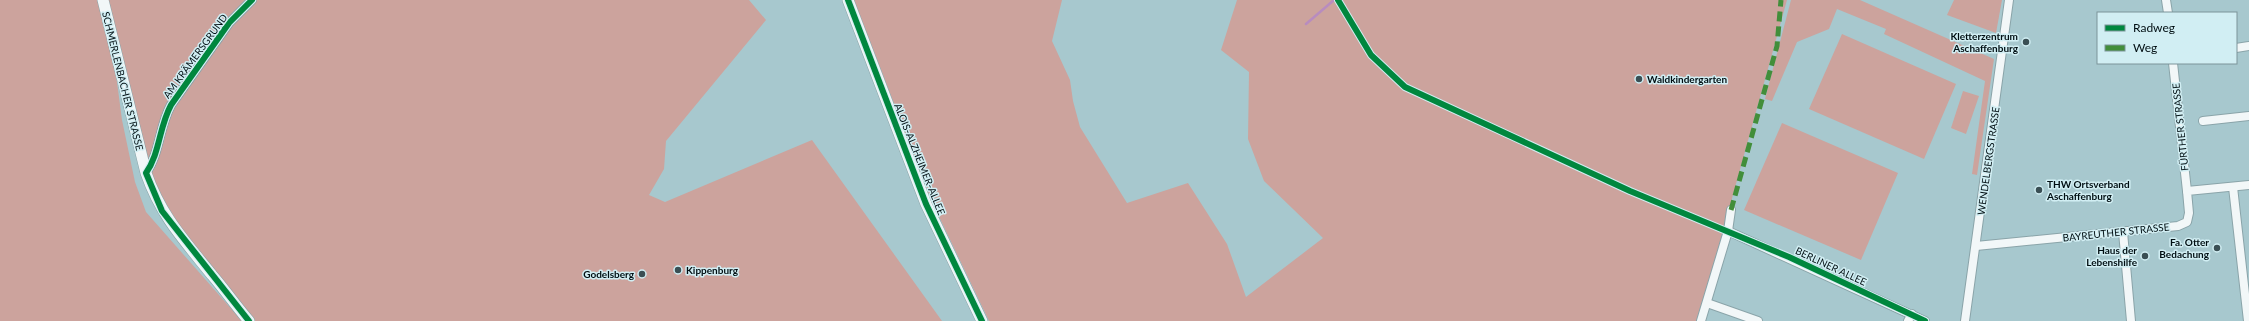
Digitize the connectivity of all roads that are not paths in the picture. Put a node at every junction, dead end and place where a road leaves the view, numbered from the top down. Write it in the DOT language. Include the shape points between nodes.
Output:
graph roads {
  1 [pos="103,0"];
  2 [pos="252,0"];
  3 [pos="848,0"];
  4 [pos="2009,0"];
  5 [pos="2166,0"];
  6 [pos="2168,12"];
  7 [pos="2249,46"];
  8 [pos="2237,48"];
  9 [pos="2174,64"];
  10 [pos="2249,116"];
  11 [pos="2203,121"];
  12 [pos="146,173"];
  13 [pos="2249,185"];
  14 [pos="2233,187"];
  15 [pos="2187,191"];
  16 [pos="1731,210"];
  17 [pos="1728,231"];
  18 [pos="2123,232"];
  19 [pos="1976,246"];
  20 [pos="1707,303"];
  21 [pos="1910,317"];
  22 [pos="248,321"];
  23 [pos="982,321"];
  24 [pos="1701,321"];
  25 [pos="1758,321"];
  26 [pos="1925,321"];
  27 [pos="1965,321"];
  28 [pos="2131,321"];
  29 [pos="2248,321"];
  1 -- 12 [label="street, SCHMERLENBACHER STRASSE"];
  2 -- 12 [label="street, AM KRÄMERSGRUND" via="229,23 175,98 163,120 153,162"];
  3 -- 23 [label="street, ALOIS-ALZHEIMER-ALLEE" via="926,204"];
  4 -- 19 [label="street, WENDELBERGSTRASSE"];
  5 -- 6 [label="street"];
  7 -- 8 [label="street"];
  9 -- 15 [label="street, FÜRTHER STRASSE"];
  10 -- 11 [label="street"];
  12 -- 22 [label="street, SCHMERLENBACHER STRASSE" via="162,211"];
  13 -- 14 [label="street"];
  14 -- 15 [label="street"];
  14 -- 29 [label="street"];
  15 -- 18 [label="street, BAYREUTHER STRASSE" via="2187,222 2178,226"];
  16 -- 17 [label="street"];
  17 -- 20 [label="street"];
  17 -- 21 [label="street, BERLINER ALLEE"];
  18 -- 19 [label="street, BAYREUTHER STRASSE"];
  18 -- 28 [label="street"];
  19 -- 27 [label="street, WENDELBERGSTRASSE"];
  20 -- 24 [label="street"];
  20 -- 25 [label="street"];
  21 -- 26 [label="street, BERLINER ALLEE"];
}
